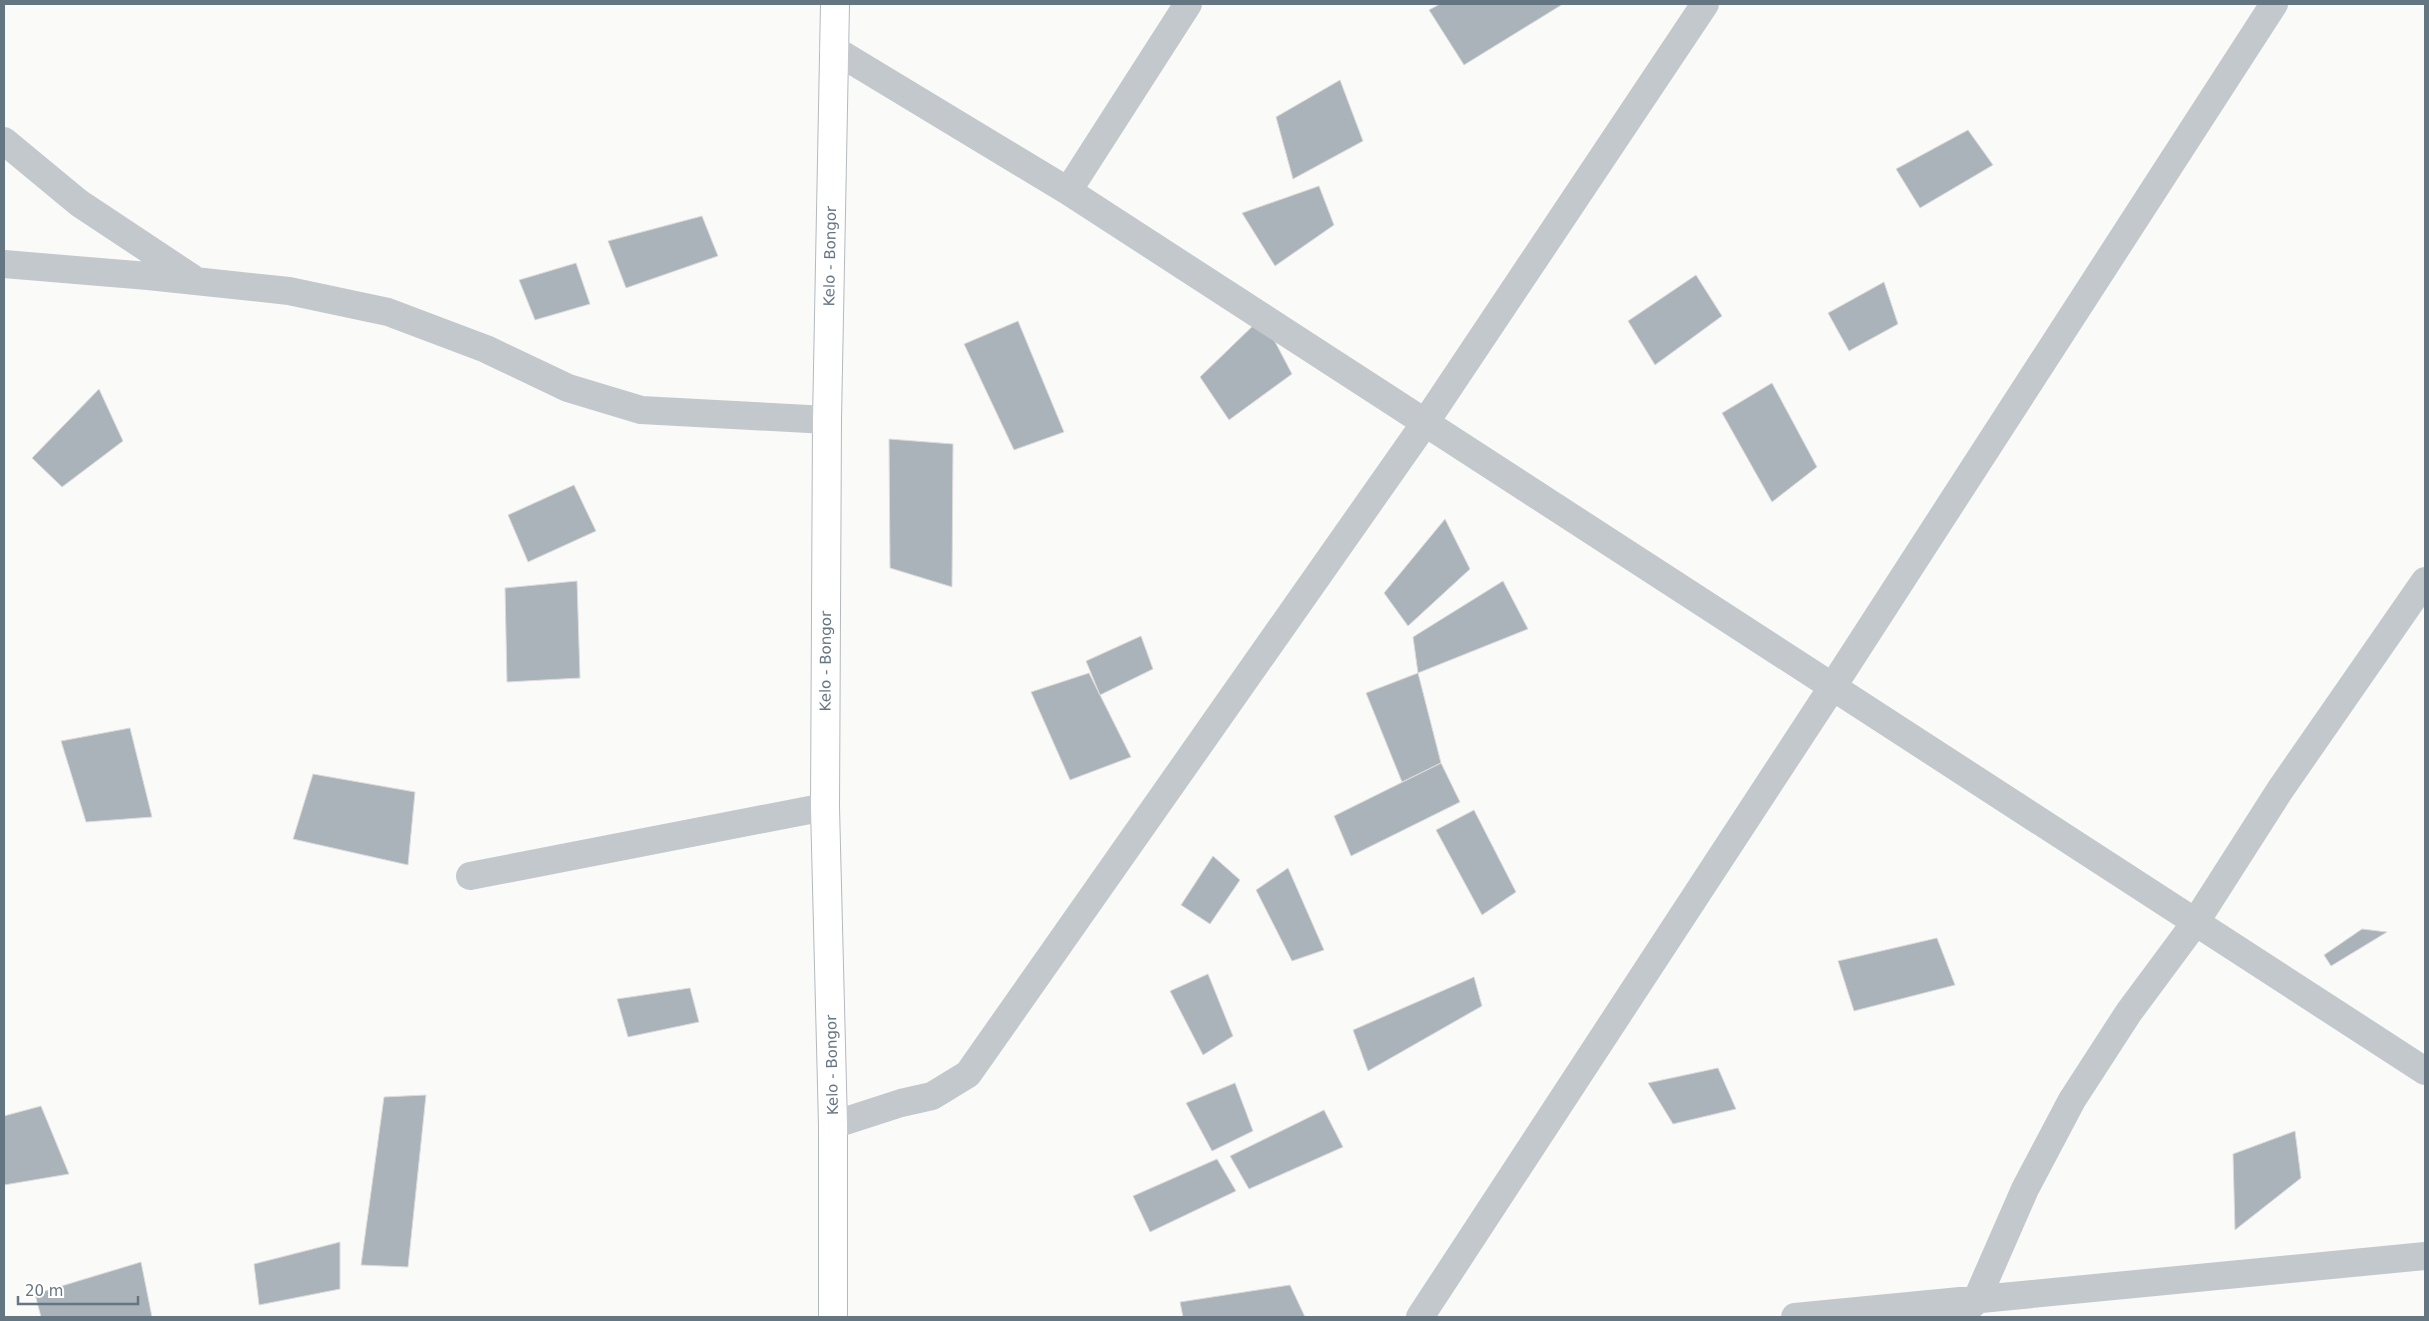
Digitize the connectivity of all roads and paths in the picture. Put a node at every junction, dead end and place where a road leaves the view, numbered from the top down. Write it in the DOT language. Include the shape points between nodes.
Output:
graph roads {
  1 [pos="835,4"];
  2 [pos="1188,4"];
  3 [pos="1705,4"];
  4 [pos="2274,4"];
  5 [pos="832,49"];
  6 [pos="4,141"];
  7 [pos="1068,191"];
  8 [pos="4,264"];
  9 [pos="196,281"];
  10 [pos="827,420"];
  11 [pos="1425,423"];
  12 [pos="2425,581"];
  13 [pos="1833,686"];
  14 [pos="825,807"];
  15 [pos="470,876"];
  16 [pos="2195,923"];
  17 [pos="2425,1071"];
  18 [pos="833,1125"];
  19 [pos="2425,1256"];
  20 [pos="1967,1309"];
  21 [pos="833,1317"];
  22 [pos="1420,1317"];
  23 [pos="1795,1317"];
  1 -- 5 [label="highway, Kelo - Bongor"];
  2 -- 7 [label="street"];
  3 -- 11 [label="street"];
  4 -- 13 [label="street"];
  5 -- 7 [label="street"];
  5 -- 10 [label="highway, Kelo - Bongor"];
  6 -- 9 [label="street" via="79,203"];
  7 -- 11 [label="street"];
  8 -- 9 [label="street"];
  9 -- 10 [label="street" via="289,291 388,312 486,349 568,388 641,410"];
  10 -- 14 [label="highway, Kelo - Bongor"];
  11 -- 13 [label="street"];
  11 -- 18 [label="street" via="968,1074 932,1096"];
  12 -- 16 [label="street" via="2280,790"];
  13 -- 16 [label="street"];
  13 -- 22 [label="street"];
  14 -- 15 [label="street"];
  14 -- 18 [label="highway, Kelo - Bongor"];
  16 -- 17 [label="street"];
  16 -- 20 [label="street" via="2129,1012 2072,1100"];
  18 -- 21 [label="highway, Kelo - Bongor"];
  19 -- 20 [label="street"];
  20 -- 23 [label="street"];
}
